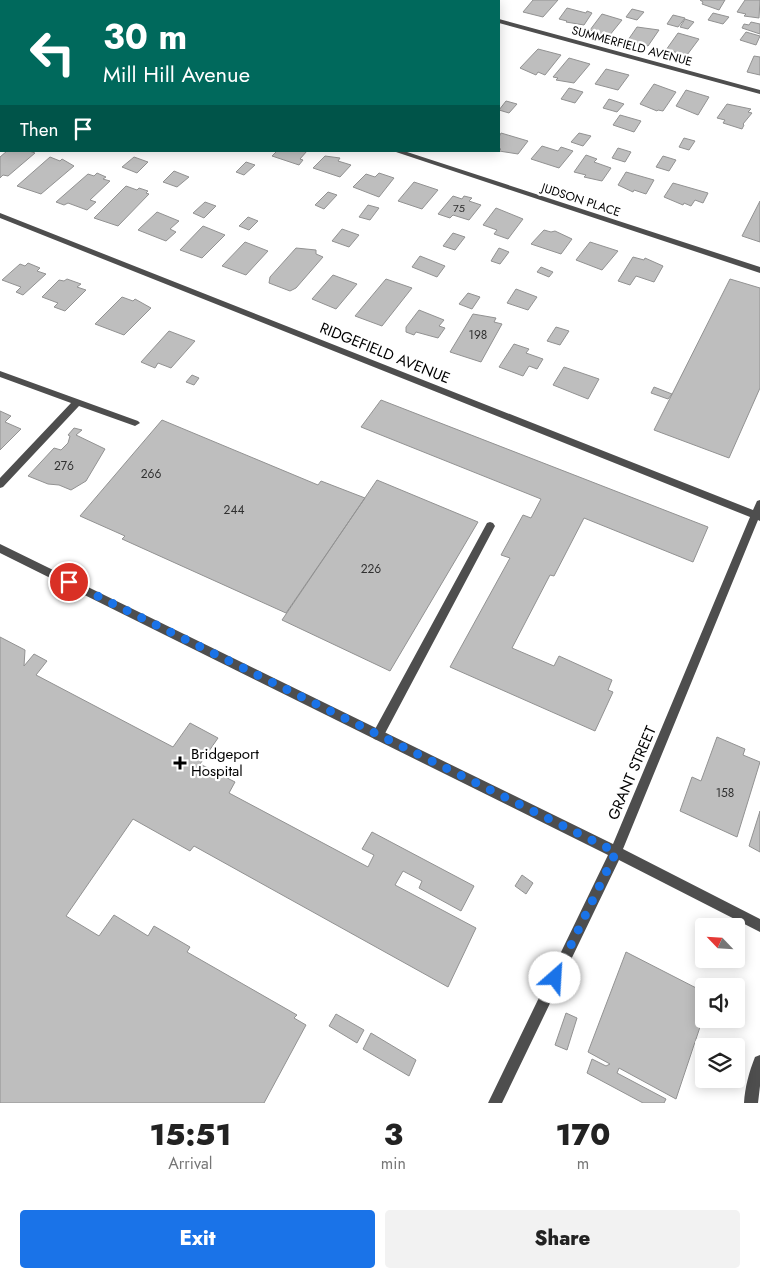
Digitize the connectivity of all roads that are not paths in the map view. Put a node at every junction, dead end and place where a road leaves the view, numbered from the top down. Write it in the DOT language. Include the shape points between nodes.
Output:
graph roads {
  1 [pos="500,21"];
  2 [pos="760,92"];
  3 [pos="399,152"];
  4 [pos="0,215"];
  5 [pos="760,270"];
  6 [pos="0,374"];
  7 [pos="78,402"];
  8 [pos="135,423"];
  9 [pos="0,484"];
  10 [pos="758,512"];
  11 [pos="490,526"];
  12 [pos="0,548"];
  13 [pos="378,735"];
  14 [pos="616,852"];
  15 [pos="760,926"];
  16 [pos="760,1062"];
  17 [pos="495,1103"];
  18 [pos="751,1103"];
  1 -- 2 [label="street, SUMMERFIELD AVENUE"];
  3 -- 5 [label="street, JUDSON PLACE"];
  4 -- 10 [label="street, RIDGEFIELD AVENUE"];
  6 -- 7 [label="street"];
  7 -- 8 [label="street"];
  7 -- 9 [label="street"];
  10 -- 14 [label="street, GRANT STREET"];
  11 -- 13 [label="street"];
  12 -- 13 [label="street"];
  13 -- 14 [label="street"];
  14 -- 15 [label="street"];
  14 -- 17 [label="street, GRANT STREET"];
  16 -- 18 [label="street"];
}
